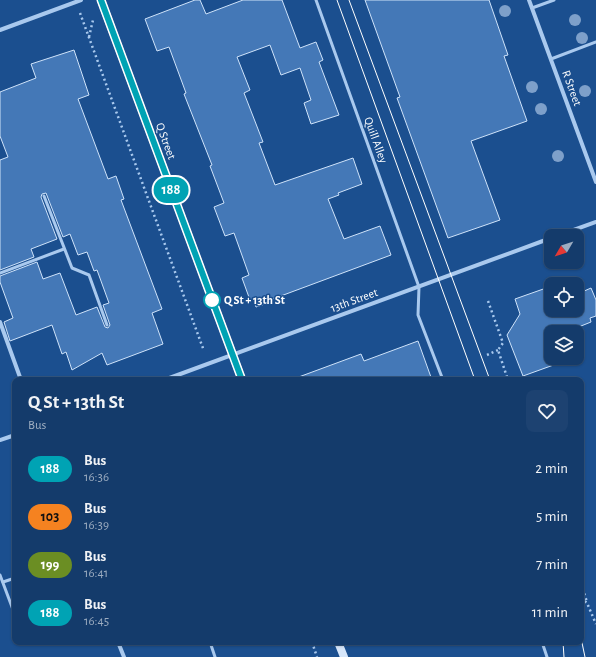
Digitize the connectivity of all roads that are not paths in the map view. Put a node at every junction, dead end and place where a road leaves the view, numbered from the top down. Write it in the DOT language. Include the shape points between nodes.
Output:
graph roads {
  1 [pos="81,0"];
  2 [pos="101,0"];
  3 [pos="316,0"];
  4 [pos="529,0"];
  5 [pos="554,0"];
  6 [pos="532,8"];
  7 [pos="0,30"];
  8 [pos="596,42"];
  9 [pos="551,59"];
  10 [pos="596,182"];
  11 [pos="44,196"];
  12 [pos="596,222"];
  13 [pos="576,229"];
  14 [pos="544,241"];
  15 [pos="64,249"];
  16 [pos="0,273"];
  17 [pos="419,287"];
  18 [pos="0,322"];
  19 [pos="107,325"];
  20 [pos="232,355"];
  21 [pos="20,377"];
  22 [pos="172,377"];
  23 [pos="241,377"];
  24 [pos="442,377"];
  25 [pos="12,436"];
  26 [pos="0,440"];
  27 [pos="0,575"];
  28 [pos="12,579"];
  29 [pos="3,582"];
  30 [pos="12,607"];
  31 [pos="119,645"];
  32 [pos="211,645"];
  33 [pos="339,645"];
  34 [pos="543,645"];
  35 [pos="124,657"];
  36 [pos="215,657"];
  37 [pos="344,657"];
  38 [pos="547,657"];
  1 -- 7 [label="street"];
  2 -- 20 [label="main road, Q Street"];
  3 -- 17 [label="lane, Quill Alley"];
  4 -- 6 [label="street, R Street"];
  5 -- 6 [label="lane"];
  6 -- 9 [label="street, R Street"];
  8 -- 9 [label="lane"];
  9 -- 10 [label="street, R Street"];
  11 -- 15 [label="lane"];
  12 -- 13 [label="street"];
  14 -- 17 [label="street, 13th Street"];
  15 -- 16 [label="lane"];
  15 -- 19 [label="lane" via="72,268 89,275"];
  17 -- 20 [label="street, 13th Street"];
  17 -- 24 [label="lane" via="418,315"];
  18 -- 21 [label="street"];
  20 -- 22 [label="street, 13th Street"];
  20 -- 23 [label="main road, Q Street"];
  25 -- 26 [label="street"];
  27 -- 29 [label="lane"];
  28 -- 29 [label="lane"];
  29 -- 30 [label="lane"];
  31 -- 35 [label="street"];
  32 -- 36 [label="lane"];
  33 -- 37 [label="main road"];
  34 -- 38 [label="lane"];
}
